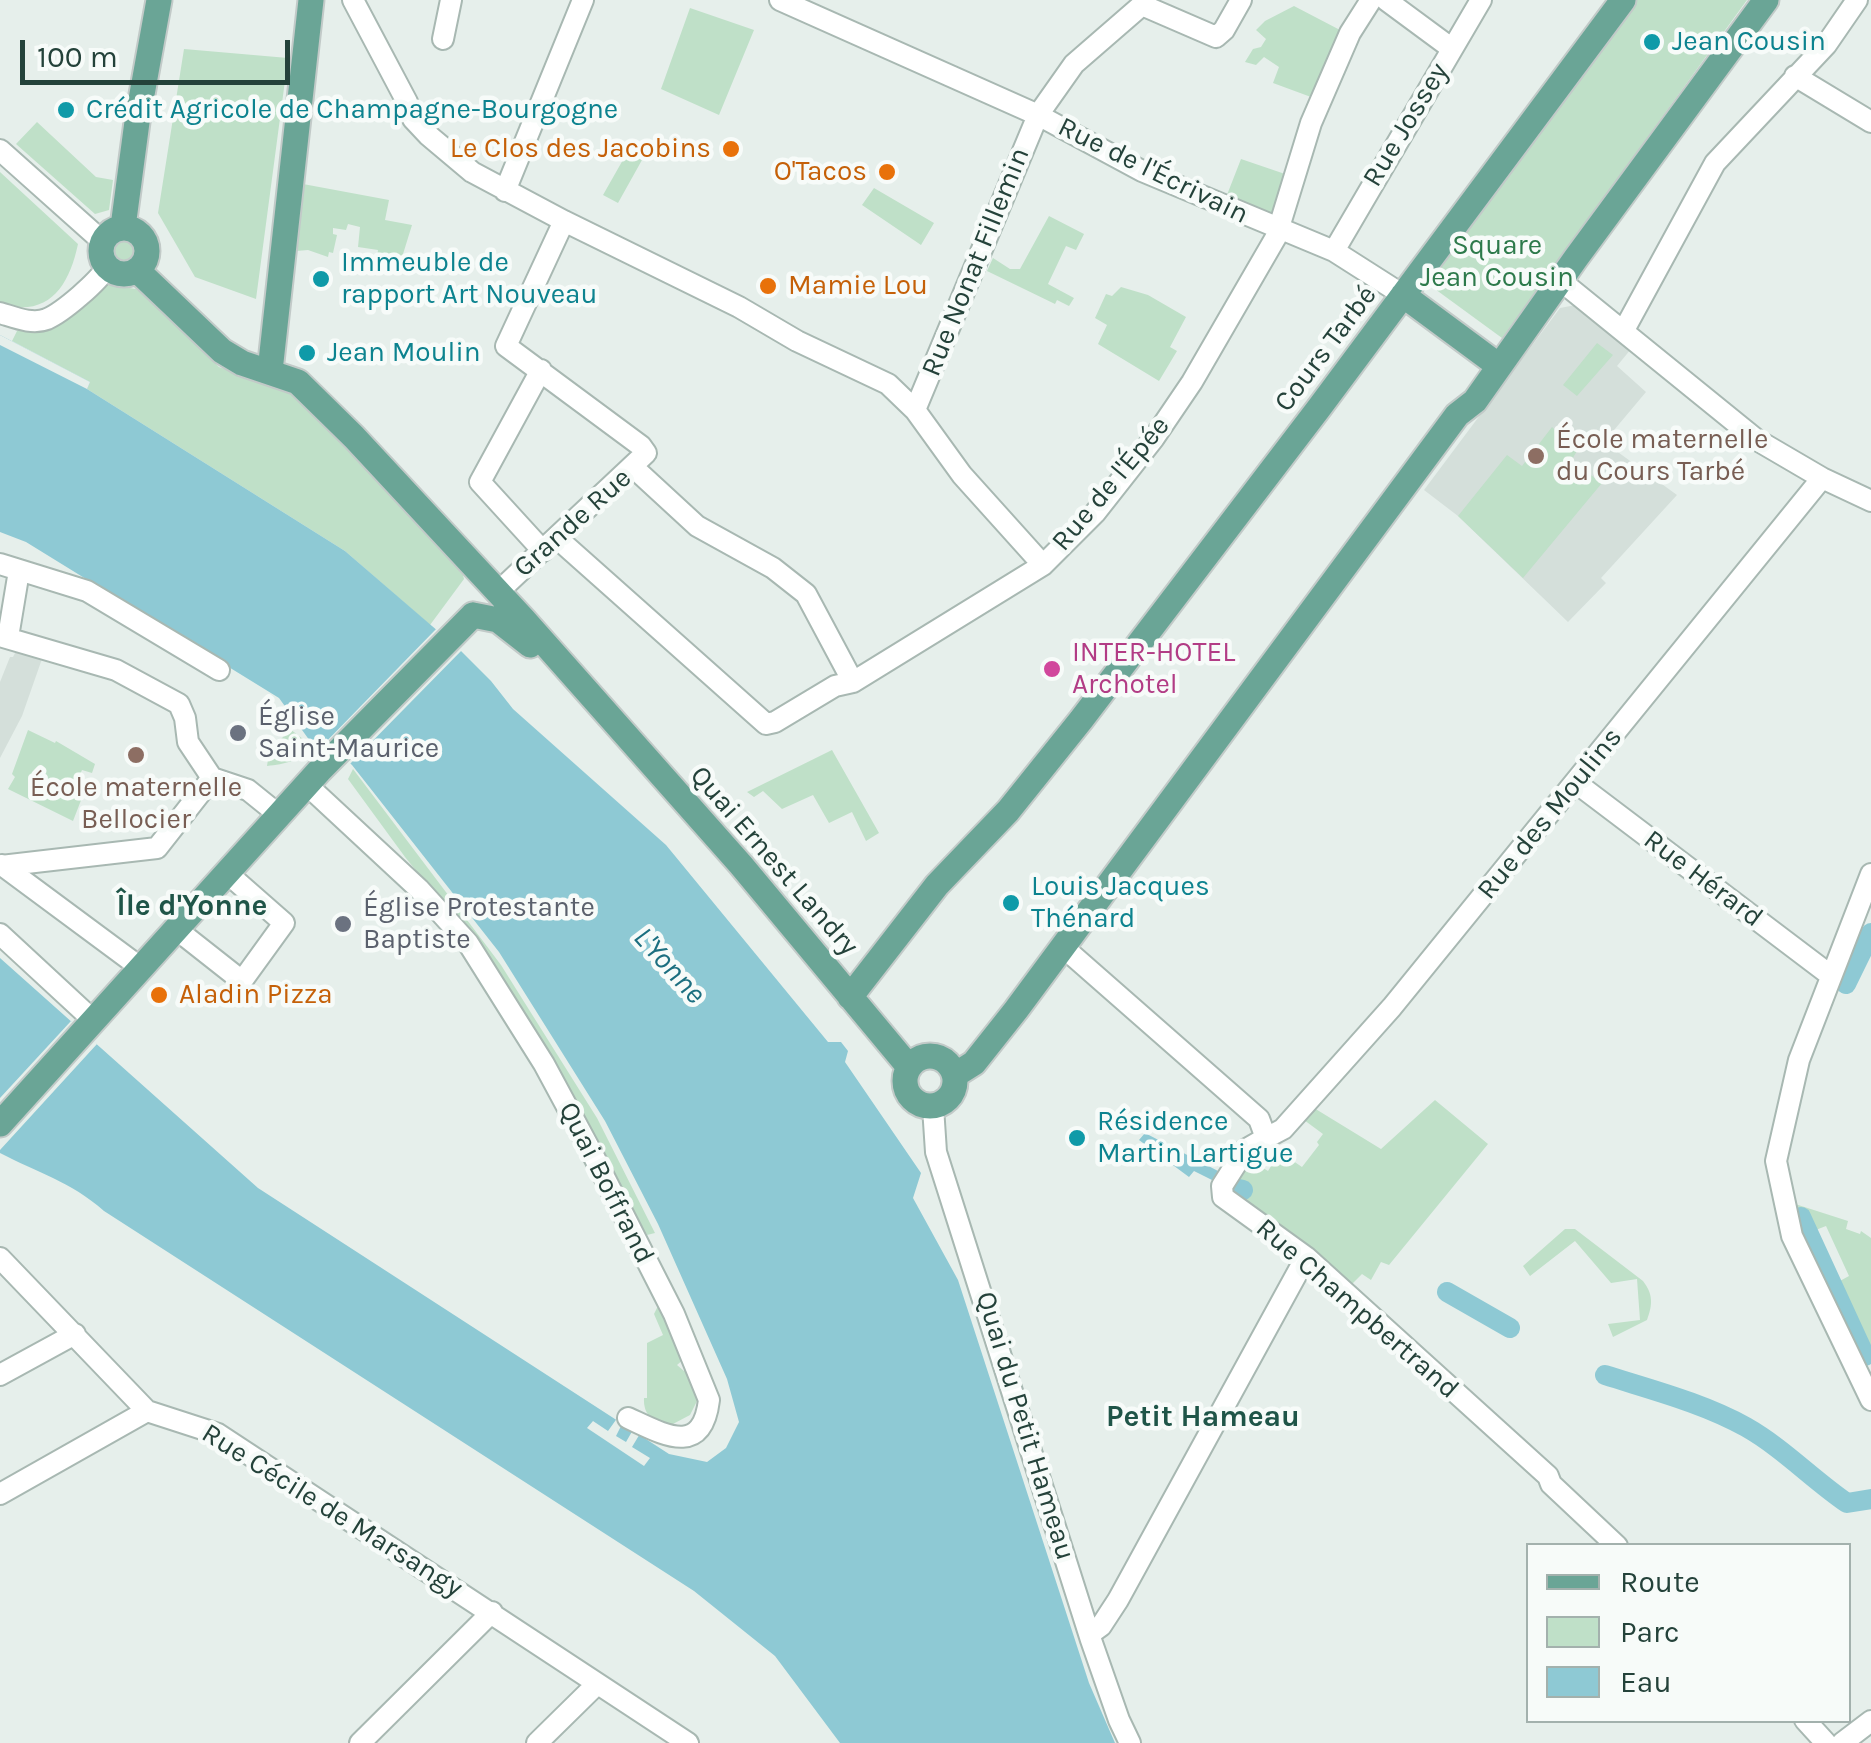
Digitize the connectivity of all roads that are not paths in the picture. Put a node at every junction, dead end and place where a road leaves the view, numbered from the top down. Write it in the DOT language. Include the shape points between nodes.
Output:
graph roads {
  1 [pos="160,0"];
  2 [pos="311,0"];
  3 [pos="353,0"];
  4 [pos="450,0"];
  5 [pos="583,0"];
  6 [pos="780,0"];
  7 [pos="1241,0"];
  8 [pos="1371,0"];
  9 [pos="1386,0"];
  10 [pos="1481,0"];
  11 [pos="1623,0"];
  12 [pos="1766,0"];
  13 [pos="1858,0"];
  14 [pos="443,39"];
  15 [pos="1452,48"];
  16 [pos="1795,76"];
  17 [pos="1038,115"];
  18 [pos="1871,122"];
  19 [pos="0,150"];
  20 [pos="505,191"];
  21 [pos="564,221"];
  22 [pos="1276,229"];
  23 [pos="111,245"];
  24 [pos="1334,251"];
  25 [pos="137,270"];
  26 [pos="1561,281"];
  27 [pos="1404,295"];
  28 [pos="0,312"];
  29 [pos="1624,330"];
  30 [pos="1499,366"];
  31 [pos="541,370"];
  32 [pos="270,372"];
  33 [pos="915,410"];
  34 [pos="640,461"];
  35 [pos="1822,478"];
  36 [pos="1871,501"];
  37 [pos="432,520"];
  38 [pos="551,545"];
  39 [pos="1043,565"];
  40 [pos="9,568"];
  41 [pos="498,592"];
  42 [pos="468,620"];
  43 [pos="4,637"];
  44 [pos="219,670"];
  45 [pos="853,682"];
  46 [pos="590,697"];
  47 [pos="212,778"];
  48 [pos="1575,782"];
  49 [pos="306,785"];
  50 [pos="279,815"];
  51 [pos="1,865"];
  52 [pos="227,873"];
  53 [pos="1871,874"];
  54 [pos="176,929"];
  55 [pos="0,934"];
  56 [pos="1062,947"];
  57 [pos="141,968"];
  58 [pos="1830,975"];
  59 [pos="850,997"];
  60 [pos="89,1027"];
  61 [pos="909,1067"];
  62 [pos="955,1074"];
  63 [pos="933,1107"];
  64 [pos="0,1124"];
  65 [pos="1266,1138"];
  66 [pos="1306,1257"];
  67 [pos="0,1258"];
  68 [pos="75,1334"];
  69 [pos="0,1376"];
  70 [pos="1871,1400"];
  71 [pos="147,1411"];
  72 [pos="628,1418"];
  73 [pos="0,1494"];
  74 [pos="1614,1543"];
  75 [pos="492,1612"];
  76 [pos="1090,1634"];
  77 [pos="597,1684"];
  78 [pos="1871,1721"];
  79 [pos="1807,1723"];
  80 [pos="360,1743"];
  81 [pos="537,1743"];
  82 [pos="688,1743"];
  83 [pos="1130,1743"];
  84 [pos="1826,1743"];
  85 [pos="1842,1743"];
  1 -- 23 [label="main road"];
  2 -- 32 [label="main road"];
  3 -- 20 [label="street" via="413,119 446,153"];
  4 -- 14 [label="street"];
  5 -- 20 [label="street"];
  6 -- 17 [label="street, Rue de l'Écrivain"];
  7 -- 17 [label="street, Rue Nonat Fillemin" via="1216,37 1142,5 1074,64"];
  8 -- 22 [label="street, Rue de l'Épée" via="1328,81"];
  9 -- 15 [label="street"];
  10 -- 15 [label="street, Rue Jossey"];
  11 -- 27 [label="main road"];
  12 -- 26 [label="main road"];
  13 -- 16 [label="street"];
  15 -- 24 [label="street, Rue Jossey"];
  16 -- 18 [label="street"];
  16 -- 29 [label="street" via="1715,163"];
  17 -- 22 [label="street, Rue de l'Écrivain" via="1142,171"];
  17 -- 33 [label="street, Rue Nonat Fillemin"];
  19 -- 23 [label="street"];
  20 -- 21 [label="street"];
  21 -- 31 [label="street" via="506,346"];
  21 -- 33 [label="street" via="888,384"];
  22 -- 24 [label="street, Rue de l'Écrivain"];
  22 -- 39 [label="street, Rue de l'Épée" via="1154,438"];
  23 -- 25 [label="main road" via="118,274"];
  23 -- 25 [label="main road" via="138,231 146,258"];
  23 -- 28 [label="street" via="100,278 46,320"];
  24 -- 27 [label="street, Rue de l'Écrivain"];
  25 -- 32 [label="main road" via="222,351"];
  26 -- 29 [label="street"];
  26 -- 30 [label="main road"];
  27 -- 30 [label="main road, Cours Tarbé"];
  27 -- 59 [label="main road, Cours Tarbé" via="1068,736 937,884"];
  29 -- 35 [label="street" via="1731,422"];
  30 -- 56 [label="main road"];
  31 -- 34 [label="street" via="642,446"];
  31 -- 38 [label="street" via="480,482"];
  32 -- 37 [label="main road" via="305,387"];
  33 -- 39 [label="street" via="962,476"];
  34 -- 38 [label="street, Grande Rue"];
  34 -- 45 [label="street" via="697,526 806,594"];
  35 -- 36 [label="street"];
  35 -- 48 [label="street, Rue des Moulins"];
  37 -- 41 [label="main road, Quai Ernest Landry"];
  37 -- 42 [label="main road" via="474,596"];
  38 -- 41 [label="street, Grande Rue"];
  38 -- 45 [label="street, Rue de l'Épée" via="766,724"];
  39 -- 45 [label="street, Rue de l'Épée"];
  40 -- 43 [label="street"];
  40 -- 44 [label="street" via="87,590"];
  41 -- 46 [label="main road, Quai Ernest Landry"];
  42 -- 46 [label="main road, Quai Ernest Landry" via="498,620 514,630"];
  42 -- 49 [label="main road"];
  43 -- 47 [label="street" via="116,670 178,704 188,742"];
  46 -- 59 [label="main road, Quai Ernest Landry"];
  47 -- 50 [label="street" via="248,790"];
  47 -- 51 [label="street" via="157,848"];
  48 -- 58 [label="street, Rue Hérard"];
  48 -- 65 [label="street, Rue des Moulins" via="1392,1006 1283,1129"];
  49 -- 50 [label="main road"];
  49 -- 72 [label="street, Quai Boffrand" via="468,943 544,1064 664,1295 704,1383 708,1412 690,1436 670,1437"];
  50 -- 52 [label="main road"];
  51 -- 57 [label="street"];
  52 -- 54 [label="main road"];
  52 -- 54 [label="street" via="284,923 242,980"];
  53 -- 58 [label="street"];
  54 -- 57 [label="main road"];
  55 -- 60 [label="street"];
  56 -- 62 [label="main road" via="974,1063"];
  56 -- 65 [label="street" via="1258,1120"];
  57 -- 60 [label="main road"];
  58 -- 70 [label="street" via="1799,1060 1776,1161 1792,1236"];
  59 -- 61 [label="main road, Quai Ernest Landry"];
  60 -- 64 [label="main road"];
  61 -- 62 [label="main road" via="922,1057 938,1057"];
  61 -- 63 [label="main road, Quai Ernest Landry" via="911,1098"];
  62 -- 63 [label="main road" via="953,1093"];
  63 -- 76 [label="street, Quai du Petit Hameau" via="936,1152"];
  65 -- 66 [label="street, Rue Champbertrand" via="1245,1150 1225,1182 1224,1198"];
  66 -- 74 [label="street, Rue Champbertrand"];
  66 -- 76 [label="street" via="1118,1600"];
  67 -- 68 [label="street, Rue Cécile de Marsangy"];
  68 -- 69 [label="street"];
  68 -- 71 [label="street, Rue Cécile de Marsangy"];
  71 -- 73 [label="street"];
  71 -- 75 [label="street, Rue Cécile de Marsangy" via="218,1434"];
  75 -- 77 [label="street, Rue Cécile de Marsangy"];
  75 -- 80 [label="street"];
  76 -- 83 [label="street, Quai du Petit Hameau"];
  77 -- 81 [label="street"];
  77 -- 82 [label="street, Rue Cécile de Marsangy"];
  78 -- 85 [label="street"];
  79 -- 84 [label="street"];
}
